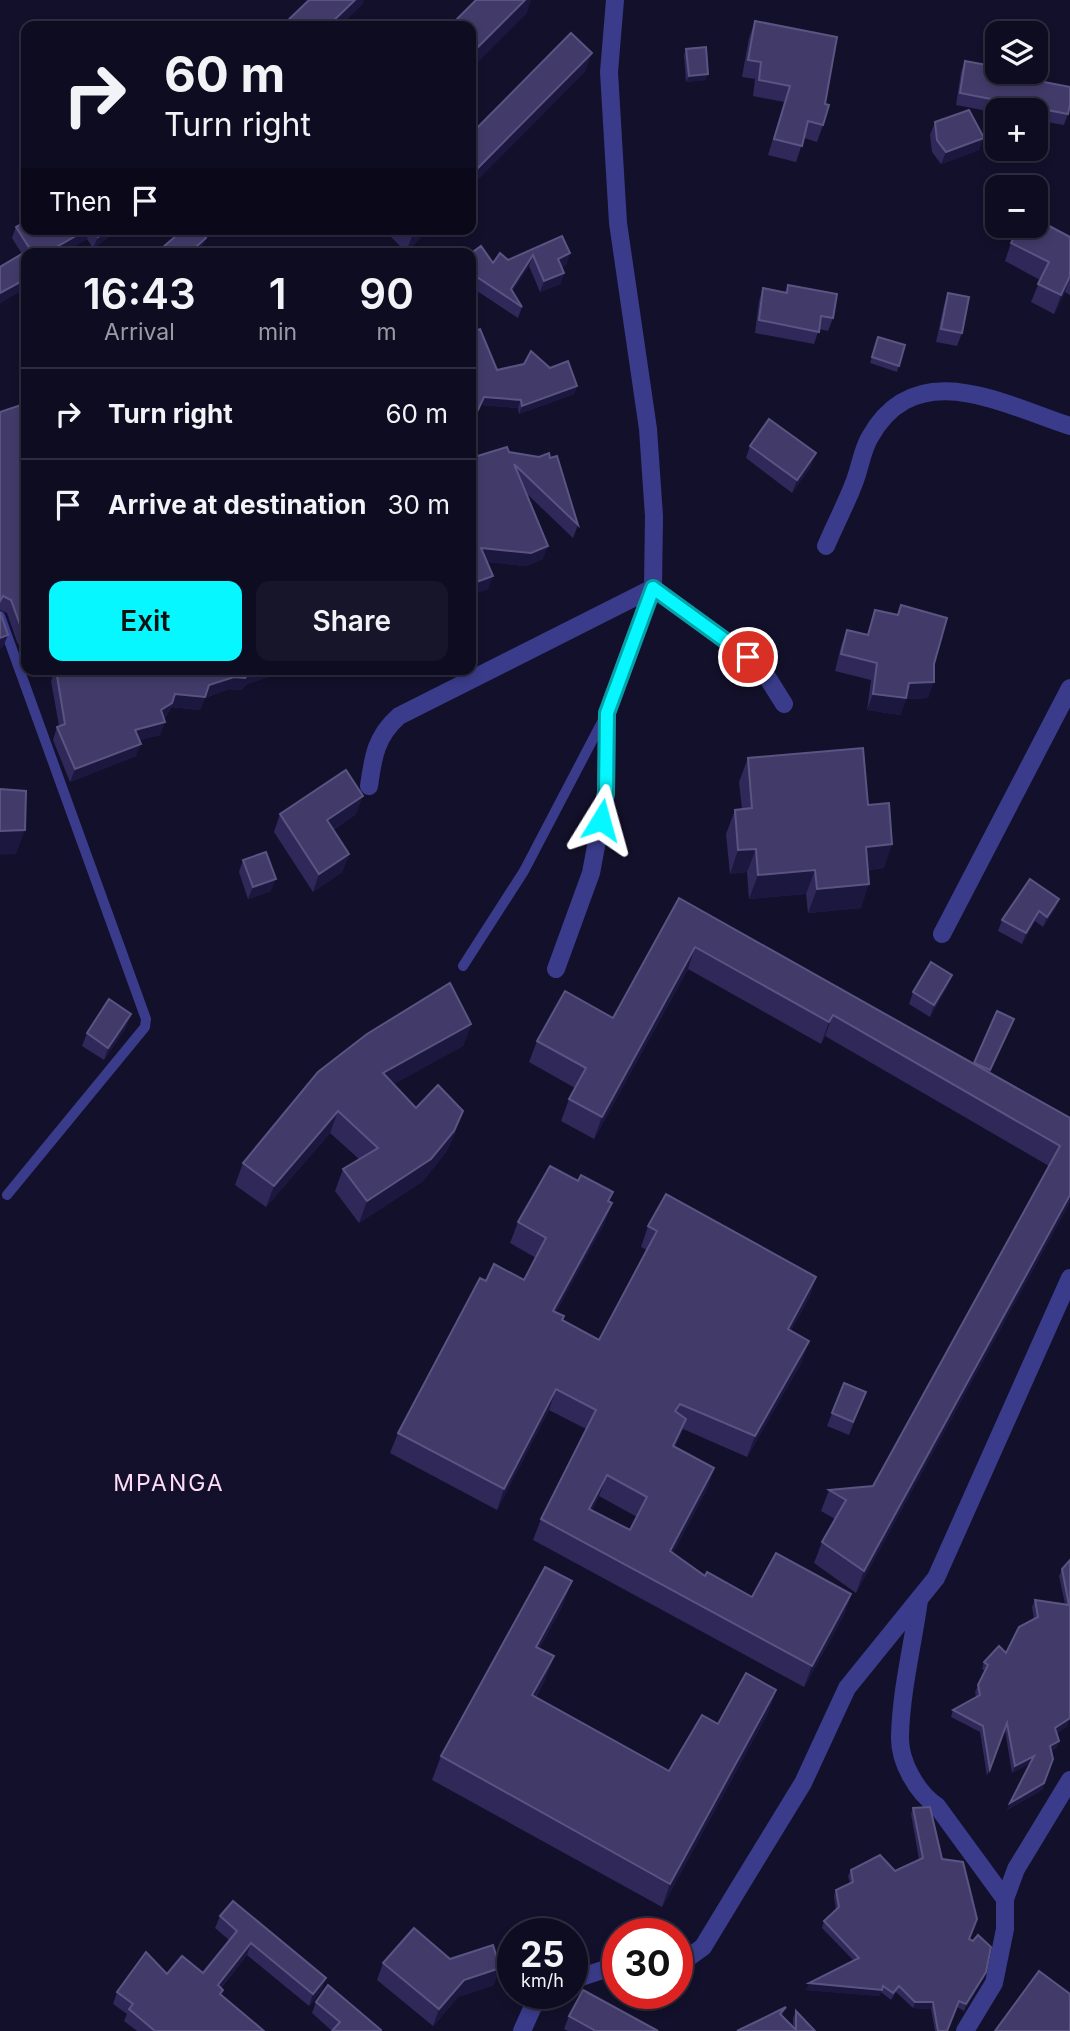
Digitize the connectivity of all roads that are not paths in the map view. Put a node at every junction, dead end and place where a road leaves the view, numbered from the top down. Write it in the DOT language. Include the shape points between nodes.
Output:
graph roads {
  1 [pos="615,0"];
  2 [pos="1070,426"];
  3 [pos="826,546"];
  4 [pos="653,588"];
  5 [pos="0,616"];
  6 [pos="21,674"];
  7 [pos="21,675"];
  8 [pos="1070,688"];
  9 [pos="784,704"];
  10 [pos="607,713"];
  11 [pos="369,786"];
  12 [pos="942,934"];
  13 [pos="463,966"];
  14 [pos="555,969"];
  15 [pos="7,1195"];
  16 [pos="1070,1278"];
  17 [pos="919,1599"];
  18 [pos="1070,1780"];
  19 [pos="1005,1899"];
  20 [pos="693,1954"];
  21 [pos="532,2009"];
  22 [pos="522,2031"];
  23 [pos="965,2031"];
  1 -- 4 [label="street" via="609,72 618,223 648,429"];
  2 -- 3 [label="street" via="947,389 919,393 894,406 869,438"];
  4 -- 9 [label="street" via="748,657 764,672"];
  4 -- 10 [label="street"];
  4 -- 11 [label="street" via="399,716 384,729 375,748"];
  5 -- 6 [label="lane"];
  7 -- 15 [label="lane" via="146,1019 145,1027"];
  8 -- 12 [label="street"];
  10 -- 13 [label="lane" via="524,871"];
  10 -- 14 [label="street" via="606,793 591,873"];
  16 -- 17 [label="street" via="936,1578"];
  17 -- 19 [label="street" via="899,1738 923,1797 937,1806"];
  17 -- 20 [label="street" via="847,1688 803,1783 703,1947"];
  18 -- 19 [label="street" via="1016,1868"];
  19 -- 23 [label="street" via="1005,1929 994,1983"];
  21 -- 22 [label="street"];
}
